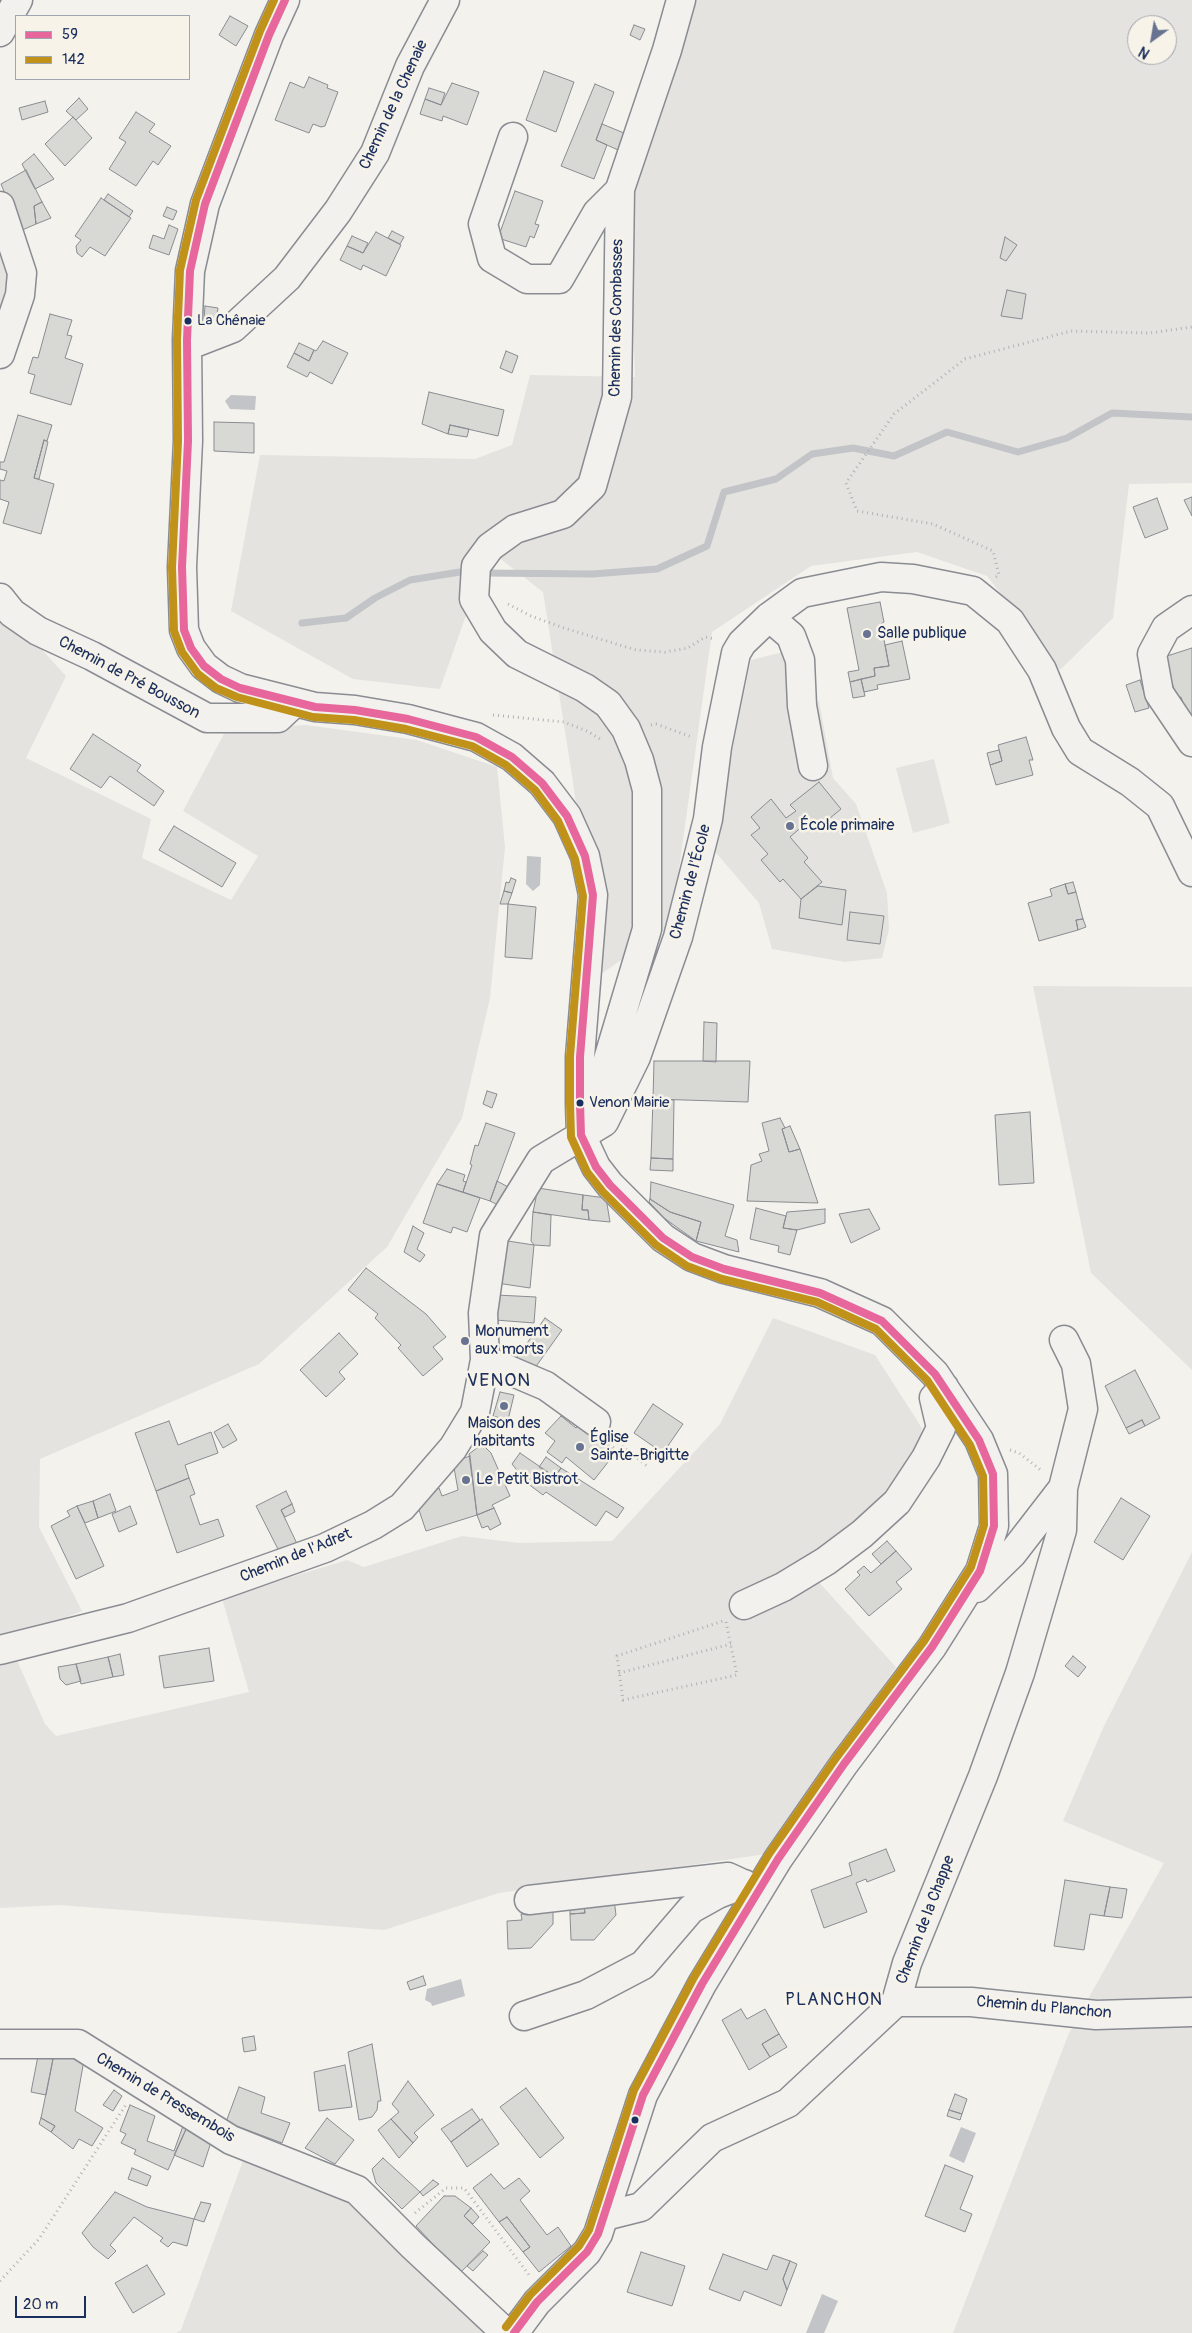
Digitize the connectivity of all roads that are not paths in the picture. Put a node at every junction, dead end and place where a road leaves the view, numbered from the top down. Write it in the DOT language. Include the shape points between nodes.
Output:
graph roads {
  1 [pos="18,0"];
  2 [pos="285,0"];
  3 [pos="445,0"];
  4 [pos="681,0"];
  5 [pos="0,32"];
  6 [pos="513,137"];
  7 [pos="620,191"];
  8 [pos="0,206"];
  9 [pos="187,340"];
  10 [pos="0,354"];
  11 [pos="0,598"];
  12 [pos="1192,610"];
  13 [pos="769,617"];
  14 [pos="287,700"];
  15 [pos="1192,742"];
  16 [pos="813,766"];
  17 [pos="1192,872"];
  18 [pos="604,1122"];
  19 [pos="581,1136"];
  20 [pos="1064,1340"];
  21 [pos="485,1360"];
  22 [pos="944,1387"];
  23 [pos="596,1422"];
  24 [pos="1062,1488"];
  25 [pos="963,1601"];
  26 [pos="734,1613"];
  27 [pos="0,1650"];
  28 [pos="752,1887"];
  29 [pos="529,1900"];
  30 [pos="896,2002"];
  31 [pos="1192,2012"];
  32 [pos="524,2016"];
  33 [pos="0,2044"];
  34 [pos="605,2216"];
  35 [pos="506,2333"];
  36 [pos="514,2333"];
  1 -- 5 [label="street"];
  2 -- 9 [label="street" via="205,204 190,271"];
  3 -- 9 [label="street, Chemin de la Chenaie" via="410,66 375,152 338,211 287,278 233,328 197,342"];
  4 -- 7 [label="street, Chemin des Combasses"];
  6 -- 7 [label="street" via="483,224 492,258 527,279 559,279 597,213"];
  7 -- 18 [label="street, Chemin des Combasses" via="617,397 592,486 563,514 515,529 490,547 476,566 474,600 493,631 517,654 585,688 608,704 626,729 639,760 646,790 647,929 604,1073"];
  8 -- 10 [label="street" via="22,273 20,295"];
  9 -- 14 [label="street" via="188,441 182,567 184,630 191,648 204,666 221,679 240,688"];
  11 -- 14 [label="street, Chemin de Pré Bousson" via="12,612 38,631 207,718 278,718"];
  12 -- 15 [label="street" via="1166,628 1152,654 1159,693"];
  13 -- 16 [label="street" via="790,636 800,660 802,706"];
  13 -- 17 [label="street, Chemin de l'École" via="802,593 881,578 913,579 973,591 1010,621 1042,670 1066,728 1080,751 1130,782 1160,806"];
  13 -- 18 [label="street, Chemin de l'École" via="736,653 708,819 678,937 636,1057"];
  14 -- 19 [label="street" via="315,707 408,719 476,737 512,757 542,783 567,816 585,856 593,895 580,1057"];
  18 -- 19 [label="street"];
  19 -- 21 [label="street, Chemin de l'Adret" via="541,1160 494,1236 483,1313"];
  19 -- 22 [label="street" via="596,1167 610,1185 663,1238 692,1257 724,1269 820,1293 882,1321"];
  20 -- 24 [label="street" via="1076,1364 1083,1409"];
  21 -- 23 [label="street" via="546,1386"];
  21 -- 27 [label="street, Chemin de l'Adret" via="475,1412 453,1448 402,1507 374,1525 325,1548 128,1618"];
  22 -- 25 [label="street" via="979,1440 993,1474 994,1526 980,1571"];
  22 -- 26 [label="street" via="934,1398 941,1428 897,1502 826,1561"];
  24 -- 25 [label="street" via="1012,1554"];
  24 -- 30 [label="street, Chemin de la Chappe" via="1062,1530 1020,1673 983,1776 907,1963"];
  25 -- 28 [label="street"];
  28 -- 29 [label="street" via="728,1877"];
  28 -- 32 [label="street" via="718,1894 691,1909 643,1965 586,1995"];
  28 -- 34 [label="street" via="643,2095"];
  30 -- 31 [label="street, Chemin du Planchon" via="971,2002 1096,2015"];
  30 -- 34 [label="street, Chemin de la Chappe" via="788,2103 712,2138 640,2207"];
  33 -- 35 [label="street, Chemin de Pressembois" via="78,2044 231,2140 357,2190"];
  34 -- 36 [label="street" via="587,2252 544,2295"];
}
